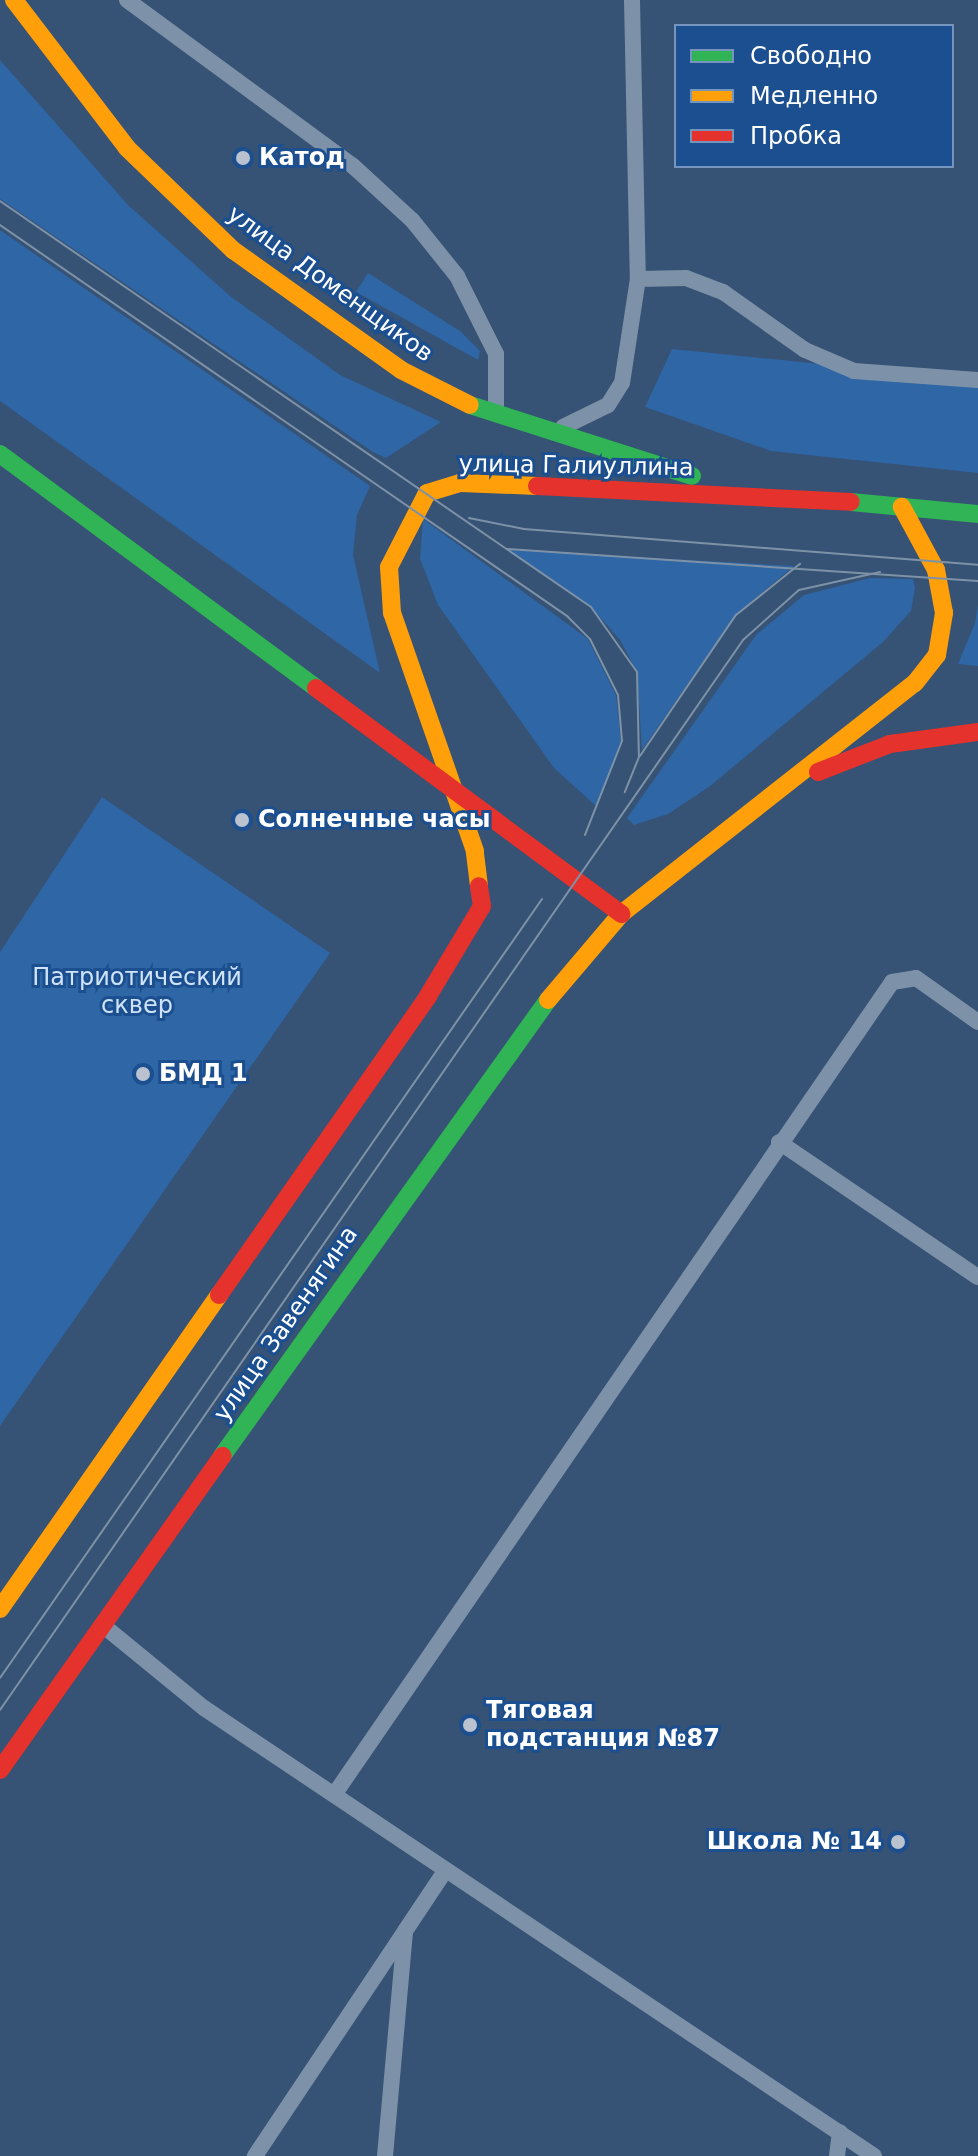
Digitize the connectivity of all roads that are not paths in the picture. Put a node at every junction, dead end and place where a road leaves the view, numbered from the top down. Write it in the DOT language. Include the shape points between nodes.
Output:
graph roads {
  1 [pos="14,0"];
  2 [pos="127,0"];
  3 [pos="632,0"];
  4 [pos="638,279"];
  5 [pos="978,380"];
  6 [pos="496,418"];
  7 [pos="547,433"];
  8 [pos="0,454"];
  9 [pos="752,493"];
  10 [pos="902,507"];
  11 [pos="978,514"];
  12 [pos="978,732"];
  13 [pos="793,782"];
  14 [pos="456,794"];
  15 [pos="621,914"];
  16 [pos="978,1022"];
  17 [pos="779,1142"];
  18 [pos="978,1277"];
  19 [pos="0,1609"];
  20 [pos="102,1625"];
  21 [pos="0,1770"];
  22 [pos="336,1792"];
  23 [pos="445,1871"];
  24 [pos="405,1931"];
  25 [pos="840,2132"];
  26 [pos="255,2156"];
  27 [pos="385,2156"];
  28 [pos="837,2156"];
  29 [pos="874,2156"];
  1 -- 6 [label="main road, улица Доменщиков" via="127,148 233,250 401,370"];
  2 -- 6 [label="lane" via="353,166 412,220 457,276 496,354"];
  3 -- 4 [label="lane"];
  4 -- 5 [label="lane" via="686,278 723,292 805,350 854,371"];
  4 -- 7 [label="lane" via="622,383 608,405"];
  6 -- 7 [label="main road, улица Доменщиков"];
  7 -- 9 [label="main road, улица Доменщиков"];
  8 -- 14 [label="main road"];
  9 -- 10 [label="main road, улица Галиуллина"];
  9 -- 14 [label="main road, улица Галиуллина" via="460,483 427,493 389,567 392,613"];
  10 -- 11 [label="main road, улица Галиуллина"];
  10 -- 13 [label="main road" via="936,570 944,613 937,655 915,683"];
  12 -- 13 [label="main road" via="890,744"];
  13 -- 15 [label="main road"];
  14 -- 15 [label="main road"];
  14 -- 19 [label="main road" via="482,906 458,949"];
  15 -- 20 [label="main road, улица Завенягина" via="524,1029"];
  16 -- 17 [label="lane" via="916,978 897,977"];
  17 -- 18 [label="lane"];
  17 -- 22 [label="lane"];
  20 -- 21 [label="main road, улица Завенягина"];
  20 -- 22 [label="lane" via="204,1708"];
  22 -- 23 [label="lane"];
  23 -- 24 [label="lane"];
  23 -- 25 [label="lane"];
  24 -- 26 [label="lane"];
  24 -- 27 [label="lane"];
  25 -- 28 [label="lane"];
  25 -- 29 [label="lane"];
}
